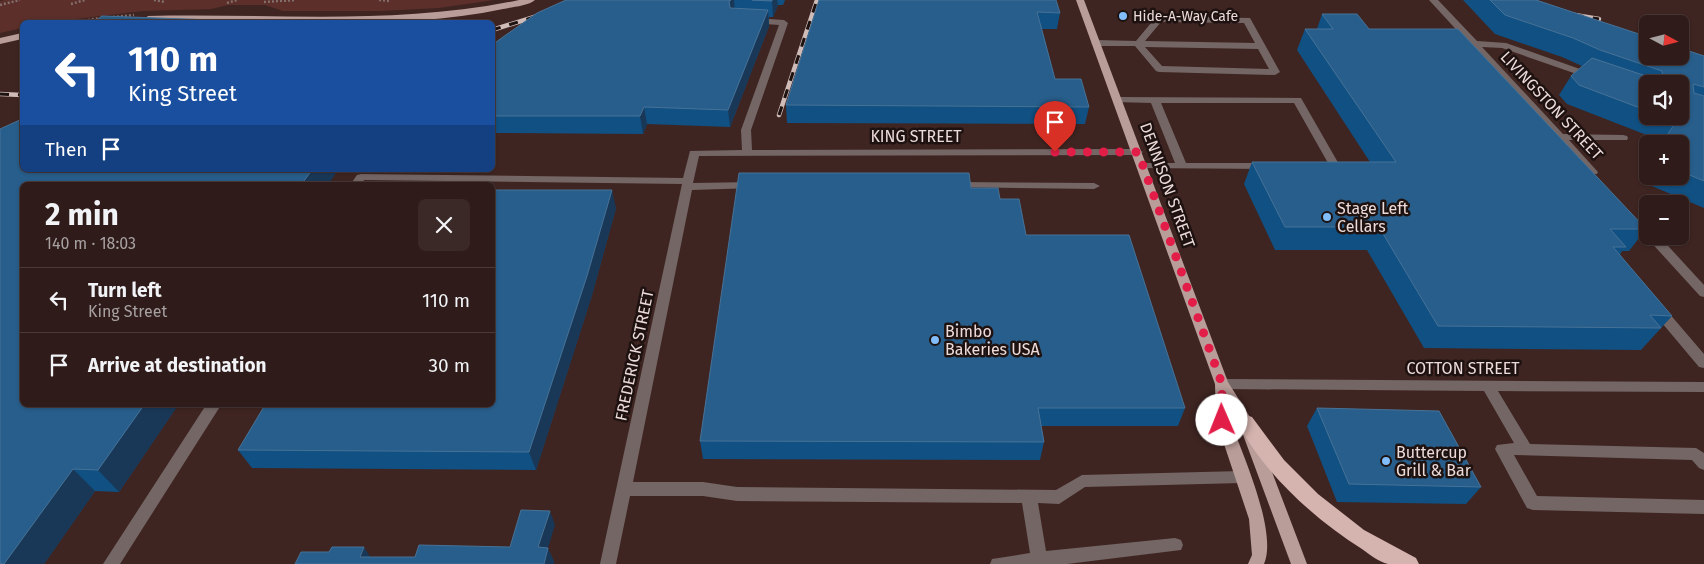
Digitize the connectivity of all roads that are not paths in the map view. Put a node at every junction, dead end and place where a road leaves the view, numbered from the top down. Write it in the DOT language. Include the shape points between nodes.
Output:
graph roads {
  1 [pos="531,0"];
  2 [pos="1080,0"];
  3 [pos="1433,0"];
  4 [pos="140,19"];
  5 [pos="745,20"];
  6 [pos="20,36"];
  7 [pos="0,41"];
  8 [pos="1096,43"];
  9 [pos="1138,44"];
  10 [pos="1474,44"];
  11 [pos="1261,46"];
  12 [pos="1602,80"];
  13 [pos="1118,100"];
  14 [pos="1155,100"];
  15 [pos="1560,137"];
  16 [pos="1623,138"];
  17 [pos="1138,152"];
  18 [pos="694,153"];
  19 [pos="747,153"];
  20 [pos="1143,166"];
  21 [pos="1182,166"];
  22 [pos="1278,166"];
  23 [pos="1316,166"];
  24 [pos="1600,181"];
  25 [pos="358,182"];
  26 [pos="687,184"];
  27 [pos="769,185"];
  28 [pos="942,185"];
  29 [pos="1094,186"];
  30 [pos="1660,245"];
  31 [pos="1704,293"];
  32 [pos="1647,295"];
  33 [pos="1704,363"];
  34 [pos="1222,384"];
  35 [pos="1488,386"];
  36 [pos="1704,388"];
  37 [pos="213,407"];
  38 [pos="1246,422"];
  39 [pos="1526,450"];
  40 [pos="1704,464"];
  41 [pos="1242,477"];
  42 [pos="624,489"];
  43 [pos="1029,497"];
  44 [pos="1704,508"];
  45 [pos="1176,546"];
  46 [pos="1039,562"];
  47 [pos="111,564"];
  48 [pos="608,564"];
  49 [pos="998,564"];
  50 [pos="1256,564"];
  51 [pos="1299,564"];
  52 [pos="1409,564"];
  1 -- 4 [label="main road" via="478,11 420,17"];
  2 -- 8 [label="main road, DENNISON STREET"];
  3 -- 10 [label="street, LIVINGSTON STREET"];
  5 -- 19 [label="street" via="784,23 746,130"];
  6 -- 7 [label="main road"];
  8 -- 9 [label="street"];
  8 -- 13 [label="main road, DENNISON STREET"];
  9 -- 11 [label="street"];
  9 -- 11 [label="street" via="1159,19 1247,20"];
  9 -- 11 [label="street" via="1159,69 1275,72"];
  10 -- 12 [label="street" via="1503,45"];
  10 -- 15 [label="street, LIVINGSTON STREET"];
  13 -- 14 [label="street"];
  13 -- 17 [label="main road, DENNISON STREET"];
  14 -- 21 [label="street"];
  14 -- 23 [label="street" via="1297,100 1335,166"];
  15 -- 16 [label="street"];
  15 -- 24 [label="street, LIVINGSTON STREET"];
  17 -- 19 [label="street, KING STREET"];
  17 -- 20 [label="main road, DENNISON STREET"];
  18 -- 19 [label="street, KING STREET"];
  18 -- 26 [label="street, FREDERICK STREET"];
  20 -- 21 [label="street"];
  20 -- 34 [label="main road, DENNISON STREET"];
  21 -- 22 [label="street"];
  25 -- 26 [label="street" via="361,177"];
  26 -- 27 [label="street"];
  26 -- 42 [label="street, FREDERICK STREET"];
  28 -- 29 [label="street"];
  30 -- 31 [label="street"];
  32 -- 33 [label="street"];
  34 -- 35 [label="street, COTTON STREET"];
  34 -- 38 [label="main road, DENNISON STREET"];
  34 -- 41 [label="main road, DENNISON STREET" via="1222,420"];
  35 -- 36 [label="street, COTTON STREET"];
  35 -- 39 [label="street"];
  37 -- 47 [label="street"];
  38 -- 51 [label="main road, DENNISON STREET"];
  38 -- 52 [label="highway" via="1282,470 1313,502 1350,533"];
  39 -- 40 [label="street" via="1696,454"];
  39 -- 44 [label="street" via="1502,449 1533,503"];
  41 -- 43 [label="street" via="1082,481 1059,497"];
  41 -- 50 [label="main road, DENNISON STREET" via="1257,519 1260,555"];
  42 -- 43 [label="street" via="704,489 737,494"];
  42 -- 48 [label="street, FREDERICK STREET"];
  43 -- 46 [label="street"];
  45 -- 46 [label="street"];
  46 -- 49 [label="street"];
}
